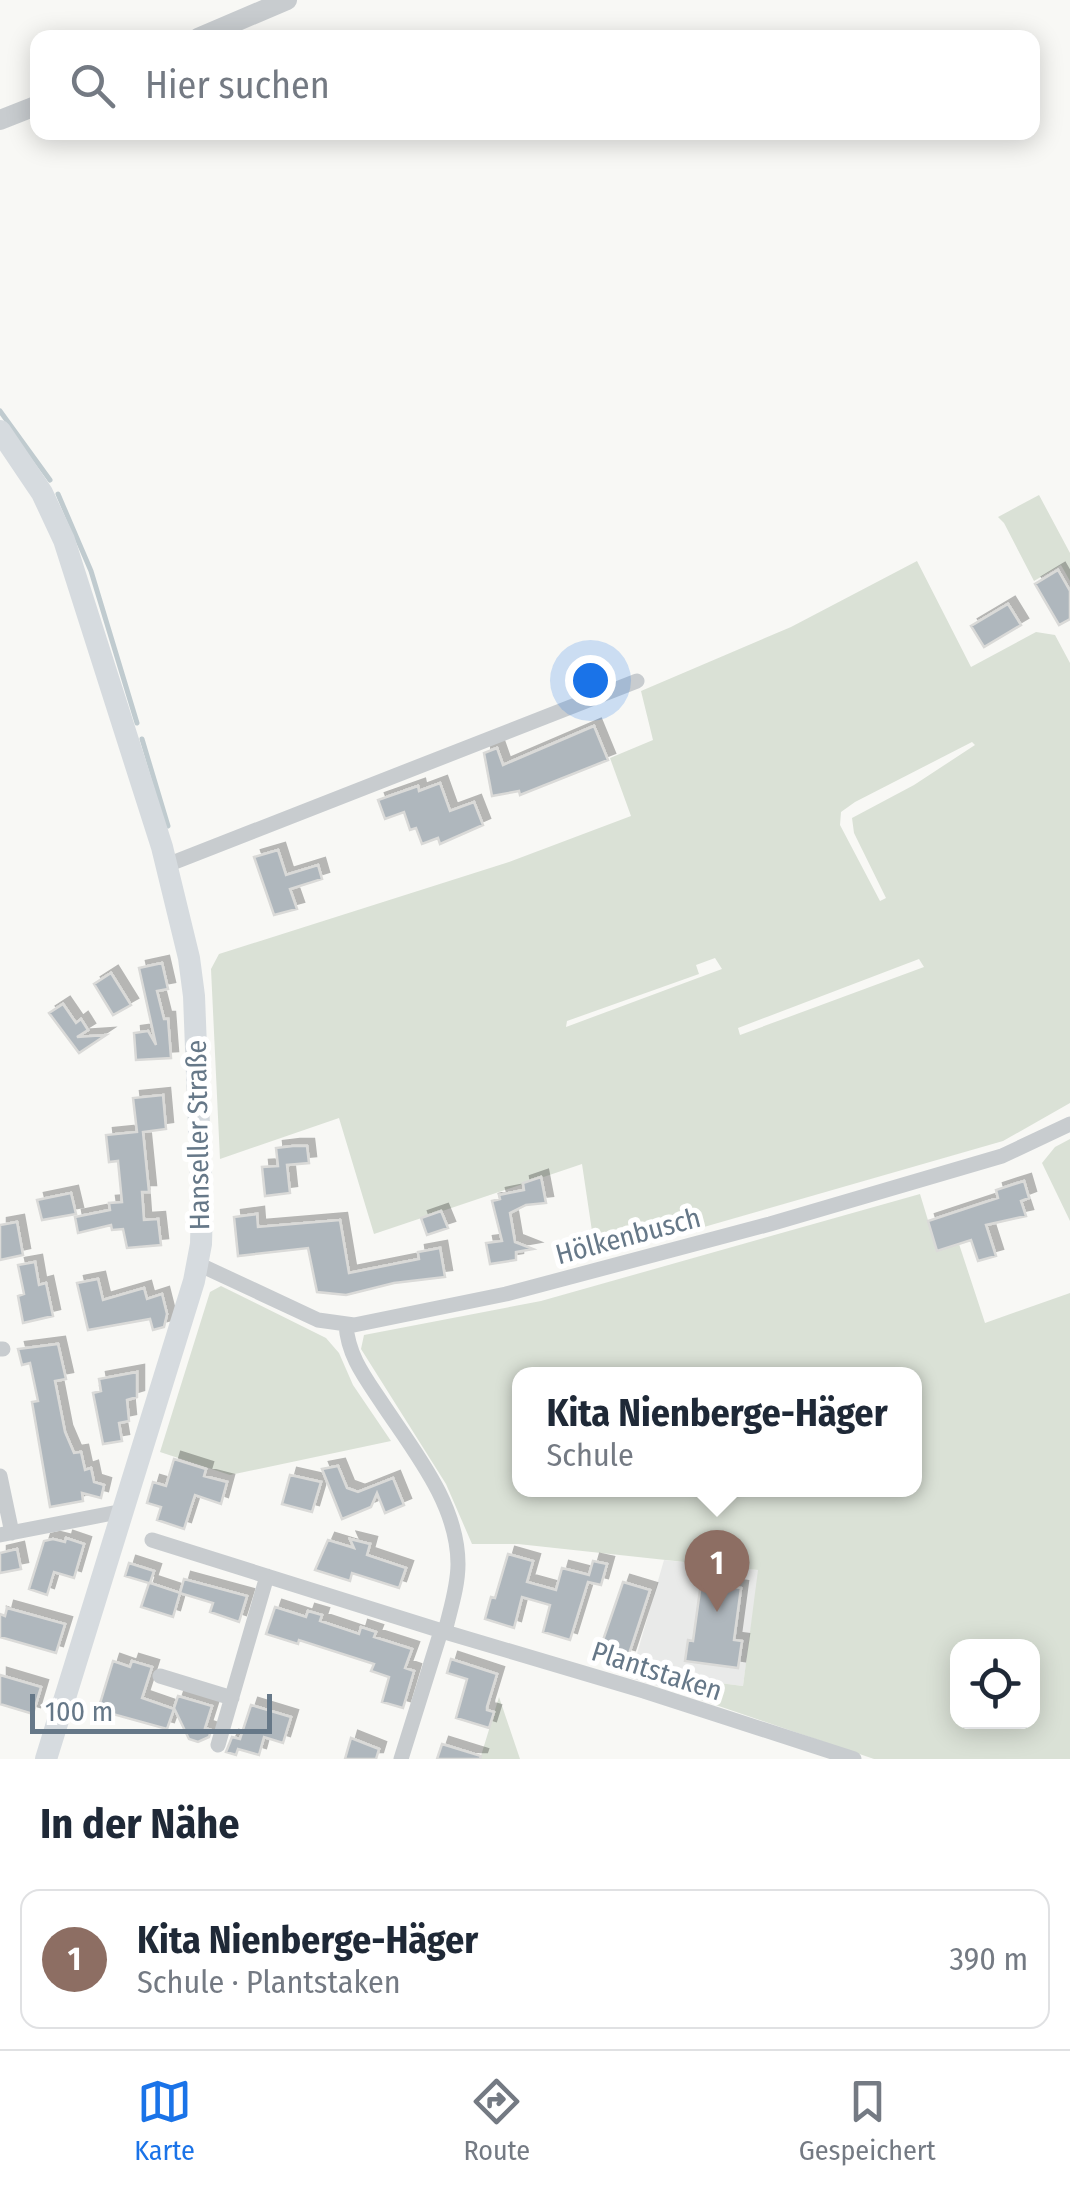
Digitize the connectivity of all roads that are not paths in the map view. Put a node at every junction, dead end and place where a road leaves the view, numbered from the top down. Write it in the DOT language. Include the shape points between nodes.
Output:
graph roads {
  1 [pos="288,0"];
  2 [pos="217,30"];
  3 [pos="30,107"];
  4 [pos="0,120"];
  5 [pos="0,431"];
  6 [pos="637,681"];
  7 [pos="167,866"];
  8 [pos="1070,1124"];
  9 [pos="198,1264"];
  10 [pos="346,1325"];
  11 [pos="0,1476"];
  12 [pos="122,1516"];
  13 [pos="6,1534"];
  14 [pos="152,1540"];
  15 [pos="267,1576"];
  16 [pos="443,1631"];
  17 [pos="160,1676"];
  18 [pos="232,1698"];
  19 [pos="218,1745"];
  20 [pos="46,1759"];
  21 [pos="401,1759"];
  22 [pos="854,1759"];
  1 -- 2 [label="street"];
  3 -- 4 [label="street"];
  5 -- 7 [label="main road, Hanseller Straße" via="64,540"];
  6 -- 7 [label="street"];
  7 -- 9 [label="main road, Hanseller Straße" via="194,996"];
  8 -- 10 [label="street, Hölkenbusch" via="1002,1156 770,1224 506,1294"];
  9 -- 10 [label="street, Hölkenbusch" via="318,1320"];
  9 -- 12 [label="main road, Hanseller Straße"];
  10 -- 16 [label="street" via="352,1358 450,1518 458,1575"];
  11 -- 13 [label="street"];
  12 -- 13 [label="street"];
  12 -- 20 [label="main road, Hanseller Straße"];
  14 -- 15 [label="street, Plantstaken"];
  15 -- 16 [label="street, Plantstaken"];
  15 -- 18 [label="street"];
  16 -- 21 [label="street"];
  16 -- 22 [label="street, Plantstaken"];
  17 -- 18 [label="street"];
  18 -- 19 [label="street"];
}
